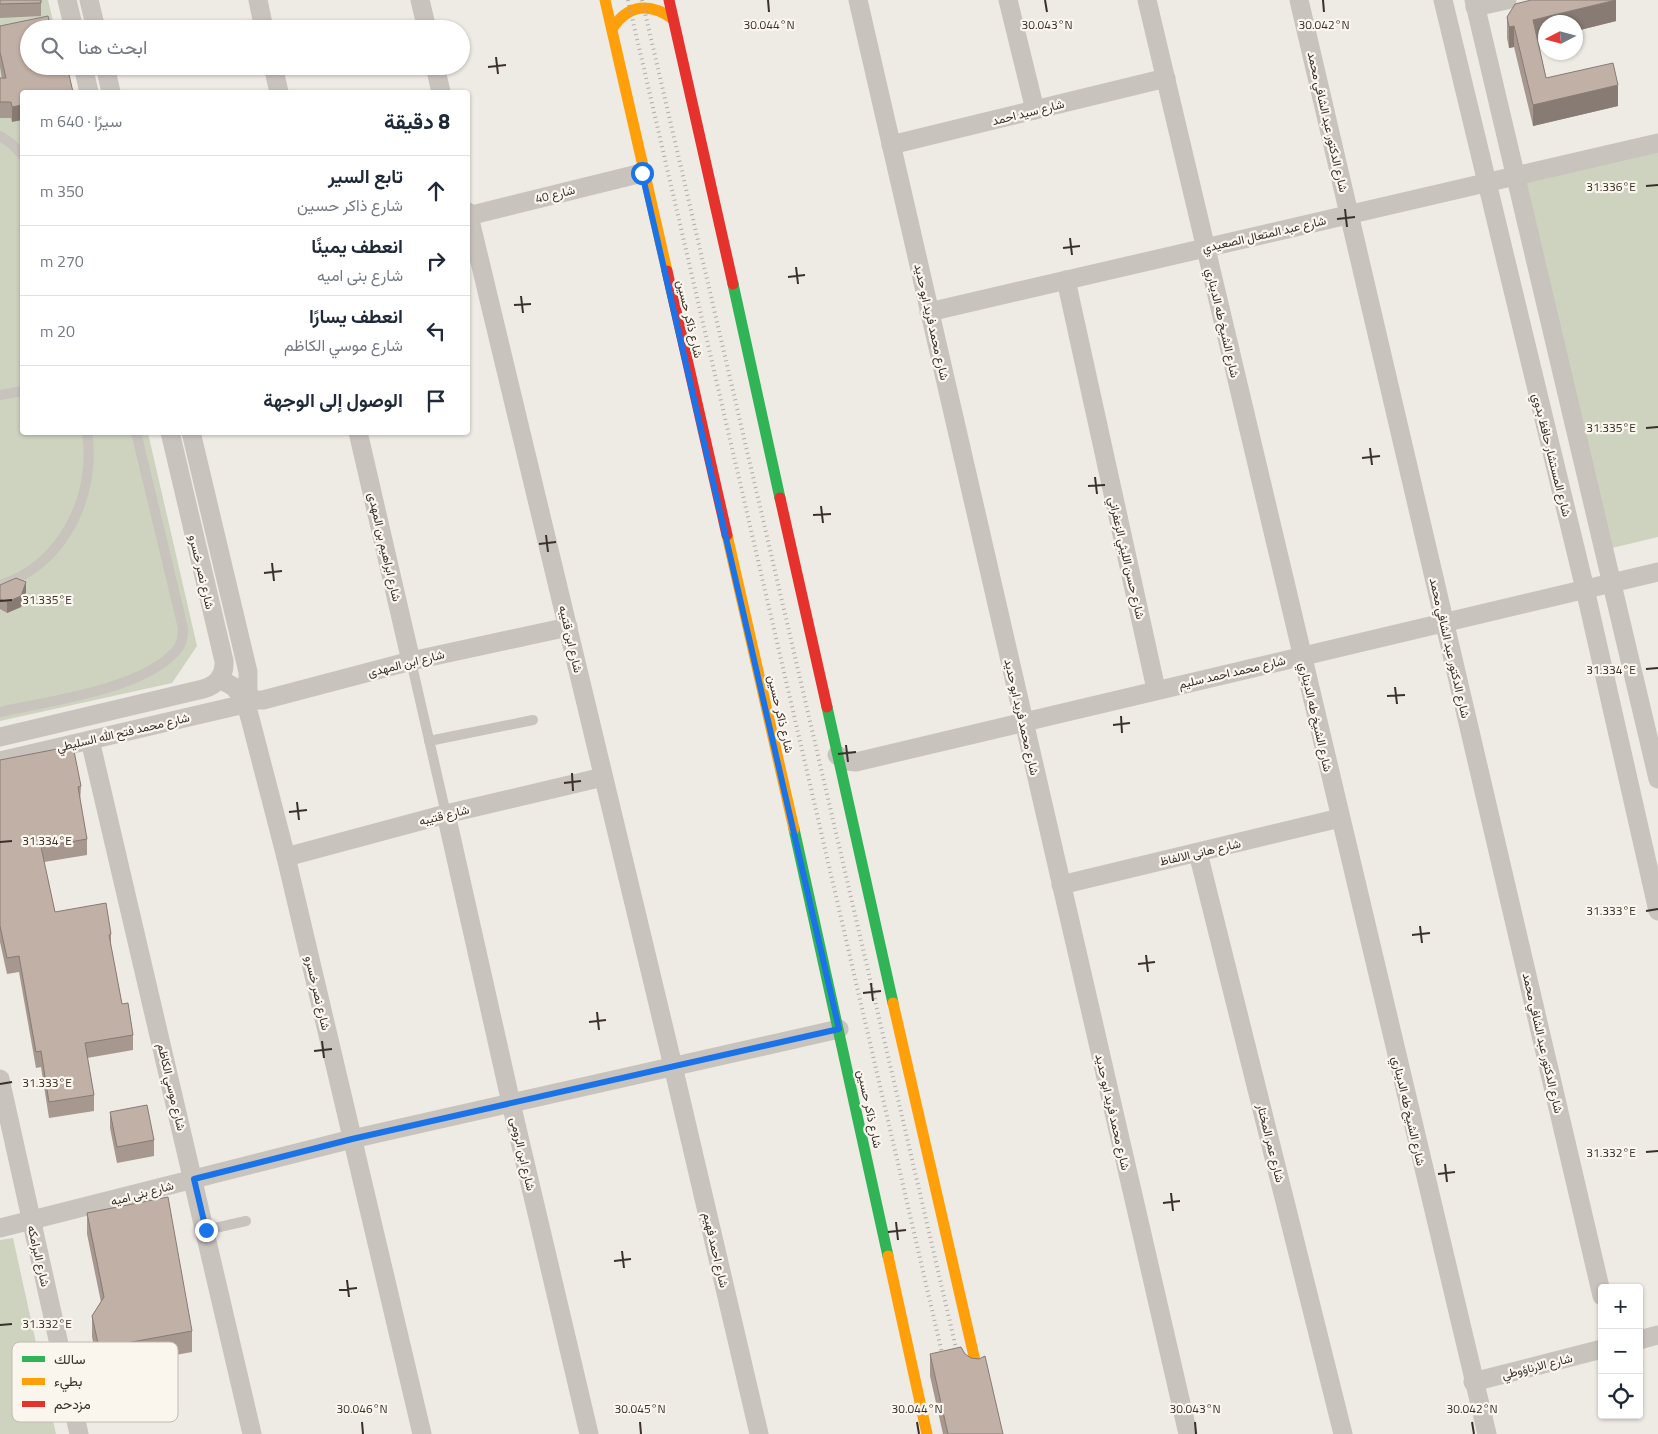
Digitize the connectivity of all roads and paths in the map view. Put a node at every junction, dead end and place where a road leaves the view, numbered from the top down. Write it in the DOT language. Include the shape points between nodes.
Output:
graph roads {
  1 [pos="67,0"];
  2 [pos="89,0"];
  3 [pos="258,0"];
  4 [pos="420,0"];
  5 [pos="605,0"];
  6 [pos="668,0"];
  7 [pos="858,0"];
  8 [pos="1008,0"];
  9 [pos="1147,0"];
  10 [pos="1299,0"];
  11 [pos="1443,0"];
  12 [pos="1507,0"];
  13 [pos="1475,4"];
  14 [pos="673,19"];
  15 [pos="72,20"];
  16 [pos="94,20"];
  17 [pos="262,20"];
  18 [pos="424,20"];
  19 [pos="612,28"];
  20 [pos="85,75"];
  21 [pos="106,75"];
  22 [pos="275,75"];
  23 [pos="437,75"];
  24 [pos="1166,78"];
  25 [pos="89,90"];
  26 [pos="110,90"];
  27 [pos="279,90"];
  28 [pos="441,90"];
  29 [pos="1035,110"];
  30 [pos="0,136"];
  31 [pos="1658,143"];
  32 [pos="891,146"];
  33 [pos="20,151"];
  34 [pos="642,173"];
  35 [pos="1515,176"];
  36 [pos="1486,183"];
  37 [pos="470,214"];
  38 [pos="1349,214"];
  39 [pos="470,222"];
  40 [pos="1206,248"];
  41 [pos="1066,280"];
  42 [pos="929,312"];
  43 [pos="20,391"];
  44 [pos="0,396"];
  45 [pos="86,435"];
  46 [pos="137,435"];
  47 [pos="171,435"];
  48 [pos="192,435"];
  49 [pos="359,435"];
  50 [pos="1658,572"];
  51 [pos="1612,583"];
  52 [pos="0,586"];
  53 [pos="1585,589"];
  54 [pos="1444,622"];
  55 [pos="568,627"];
  56 [pos="1302,656"];
  57 [pos="244,658"];
  58 [pos="411,661"];
  59 [pos="222,670"];
  60 [pos="1156,689"];
  61 [pos="254,700"];
  62 [pos="0,712"];
  63 [pos="533,720"];
  64 [pos="1023,720"];
  65 [pos="0,736"];
  66 [pos="90,740"];
  67 [pos="429,741"];
  68 [pos="1654,744"];
  69 [pos="1621,751"];
  70 [pos="838,755"];
  71 [pos="0,761"];
  72 [pos="603,778"];
  73 [pos="1658,779"];
  74 [pos="446,814"];
  75 [pos="1340,818"];
  76 [pos="1198,853"];
  77 [pos="286,857"];
  78 [pos="1061,885"];
  79 [pos="1658,911"];
  80 [pos="839,1029"];
  81 [pos="673,1066"];
  82 [pos="0,1079"];
  83 [pos="511,1103"];
  84 [pos="352,1139"];
  85 [pos="194,1179"];
  86 [pos="246,1221"];
  87 [pos="31,1222"];
  88 [pos="0,1228"];
  89 [pos="206,1230"];
  90 [pos="1599,1284"];
  91 [pos="1658,1335"];
  92 [pos="1643,1339"];
  93 [pos="58,1342"];
  94 [pos="1598,1350"];
  95 [pos="976,1365"];
  96 [pos="1473,1382"];
  97 [pos="252,1434"];
  98 [pos="422,1434"];
  99 [pos="589,1434"];
  100 [pos="759,1434"];
  101 [pos="927,1434"];
  102 [pos="1188,1434"];
  103 [pos="1343,1434"];
  104 [pos="1487,1434"];
  1 -- 15 [label="street"];
  2 -- 16 [label="street"];
  3 -- 17 [label="street"];
  4 -- 18 [label="street"];
  5 -- 19 [label="main road, شارع ذاكر حسين"];
  6 -- 14 [label="main road"];
  7 -- 32 [label="street, شارع محمد فريد ابو حديد"];
  8 -- 29 [label="street"];
  9 -- 24 [label="street, شارع الشيخ طه الديناري"];
  10 -- 38 [label="street, شارع الدكتور عبد الشافي محمد"];
  11 -- 36 [label="street, شارع المستشار حافظ بدوي"];
  12 -- 13 [label="street"];
  13 -- 35 [label="street"];
  14 -- 19 [label="main road" via="660,8 644,5 621,15"];
  14 -- 70 [label="main road"];
  19 -- 34 [label="main road, شارع ذاكر حسين"];
  20 -- 25 [label="street"];
  21 -- 26 [label="street"];
  22 -- 27 [label="street"];
  23 -- 28 [label="street"];
  24 -- 29 [label="street, شارع سيد احمد"];
  24 -- 40 [label="street, شارع الشيخ طه الديناري"];
  29 -- 32 [label="street, شارع سيد احمد"];
  30 -- 33 [label="lane"];
  31 -- 35 [label="street, شارع عبد المتعال الصعيدي"];
  32 -- 42 [label="street, شارع محمد فريد ابو حديد"];
  34 -- 37 [label="street, شارع 40"];
  34 -- 80 [label="main road, شارع ذاكر حسين"];
  35 -- 36 [label="street, شارع عبد المتعال الصعيدي"];
  35 -- 51 [label="street"];
  36 -- 38 [label="street, شارع عبد المتعال الصعيدي"];
  36 -- 53 [label="street, شارع المستشار حافظ بدوي"];
  38 -- 40 [label="street, شارع عبد المتعال الصعيدي"];
  38 -- 54 [label="street, شارع الدكتور عبد الشافي محمد"];
  39 -- 55 [label="street, شارع ابن قتيبه"];
  40 -- 41 [label="street, شارع عبد المتعال الصعيدي"];
  40 -- 56 [label="street, شارع الشيخ طه الديناري"];
  41 -- 42 [label="street, شارع عبد المتعال الصعيدي"];
  41 -- 60 [label="street, شارع حسن الليثي الزعفراني"];
  42 -- 64 [label="street, شارع محمد فريد ابو حديد"];
  43 -- 44 [label="lane"];
  45 -- 52 [label="lane" via="88,476 72,524 41,563"];
  46 -- 62 [label="lane" via="183,628 181,645 150,670 122,683"];
  47 -- 59 [label="street, شارع نصر خسرو"];
  48 -- 57 [label="street, شارع نصر خسرو"];
  49 -- 58 [label="street, شارع ابراهيم بن المهدى"];
  50 -- 51 [label="street, شارع محمد احمد سليم"];
  51 -- 53 [label="street, شارع محمد احمد سليم"];
  51 -- 68 [label="street"];
  53 -- 54 [label="street, شارع محمد احمد سليم"];
  53 -- 69 [label="street, شارع المستشار حافظ بدوي"];
  54 -- 56 [label="street, شارع محمد احمد سليم"];
  54 -- 90 [label="street, شارع الدكتور عبد الشافي محمد"];
  55 -- 58 [label="street, شارع ابن المهدى"];
  55 -- 72 [label="street, شارع ابن قتيبه"];
  56 -- 60 [label="street, شارع محمد احمد سليم"];
  56 -- 75 [label="street, شارع الشيخ طه الديناري"];
  57 -- 59 [label="street, شارع محمد فتح الله السليطي"];
  57 -- 61 [label="street, شارع نصر خسرو"];
  58 -- 61 [label="street, شارع ابن المهدى"];
  58 -- 67 [label="lane"];
  59 -- 61 [label="street" via="234,688"];
  59 -- 65 [label="street, شارع محمد فتح الله السليطي" via="203,689"];
  60 -- 64 [label="street, شارع محمد احمد سليم"];
  61 -- 66 [label="street, شارع محمد فتح الله السليطي"];
  61 -- 77 [label="street, شارع نصر خسرو" via="256,710 251,722"];
  63 -- 67 [label="lane"];
  64 -- 70 [label="street, شارع محمد احمد سليم" via="856,762 846,761"];
  64 -- 78 [label="street, شارع محمد فريد ابو حديد"];
  66 -- 71 [label="street, شارع محمد فتح الله السليطي"];
  66 -- 85 [label="street, شارع موسي الكاظم"];
  67 -- 74 [label="lane"];
  68 -- 69 [label="street"];
  68 -- 73 [label="street"];
  69 -- 79 [label="street, شارع المستشار حافظ بدوي"];
  70 -- 95 [label="main road"];
  72 -- 74 [label="street, شارع قتيبه"];
  72 -- 81 [label="street, شارع ابن قتيبه"];
  74 -- 77 [label="street, شارع قتيبه"];
  74 -- 83 [label="street, شارع ابن الرومى"];
  75 -- 76 [label="street, شارع هانى الالفاظ"];
  75 -- 96 [label="street, شارع الشيخ طه الديناري"];
  76 -- 78 [label="street, شارع هانى الالفاظ"];
  76 -- 103 [label="street, شارع عمر المختار"];
  77 -- 84 [label="street, شارع نصر خسرو"];
  78 -- 102 [label="street, شارع محمد فريد ابو حديد"];
  80 -- 81 [label="street, شارع بنى اميه"];
  80 -- 101 [label="main road, شارع ذاكر حسين"];
  81 -- 83 [label="street, شارع بنى اميه"];
  81 -- 100 [label="street, شارع احمد فهيم"];
  82 -- 87 [label="street, شارع البرامكه"];
  83 -- 84 [label="street, شارع بنى اميه"];
  83 -- 99 [label="street, شارع ابن الرومى"];
  84 -- 85 [label="street, شارع بنى اميه"];
  84 -- 98 [label="street, شارع نصر خسرو"];
  85 -- 87 [label="street, شارع بنى اميه"];
  85 -- 89 [label="street, شارع موسي الكاظم"];
  86 -- 89 [label="lane"];
  87 -- 88 [label="street, شارع بنى اميه"];
  87 -- 93 [label="street, شارع البرامكه"];
  89 -- 97 [label="street, شارع موسي الكاظم"];
  91 -- 92 [label="street"];
  94 -- 96 [label="street, شارع الارناؤوطي"];
  96 -- 104 [label="street, شارع الشيخ طه الديناري"];
}
